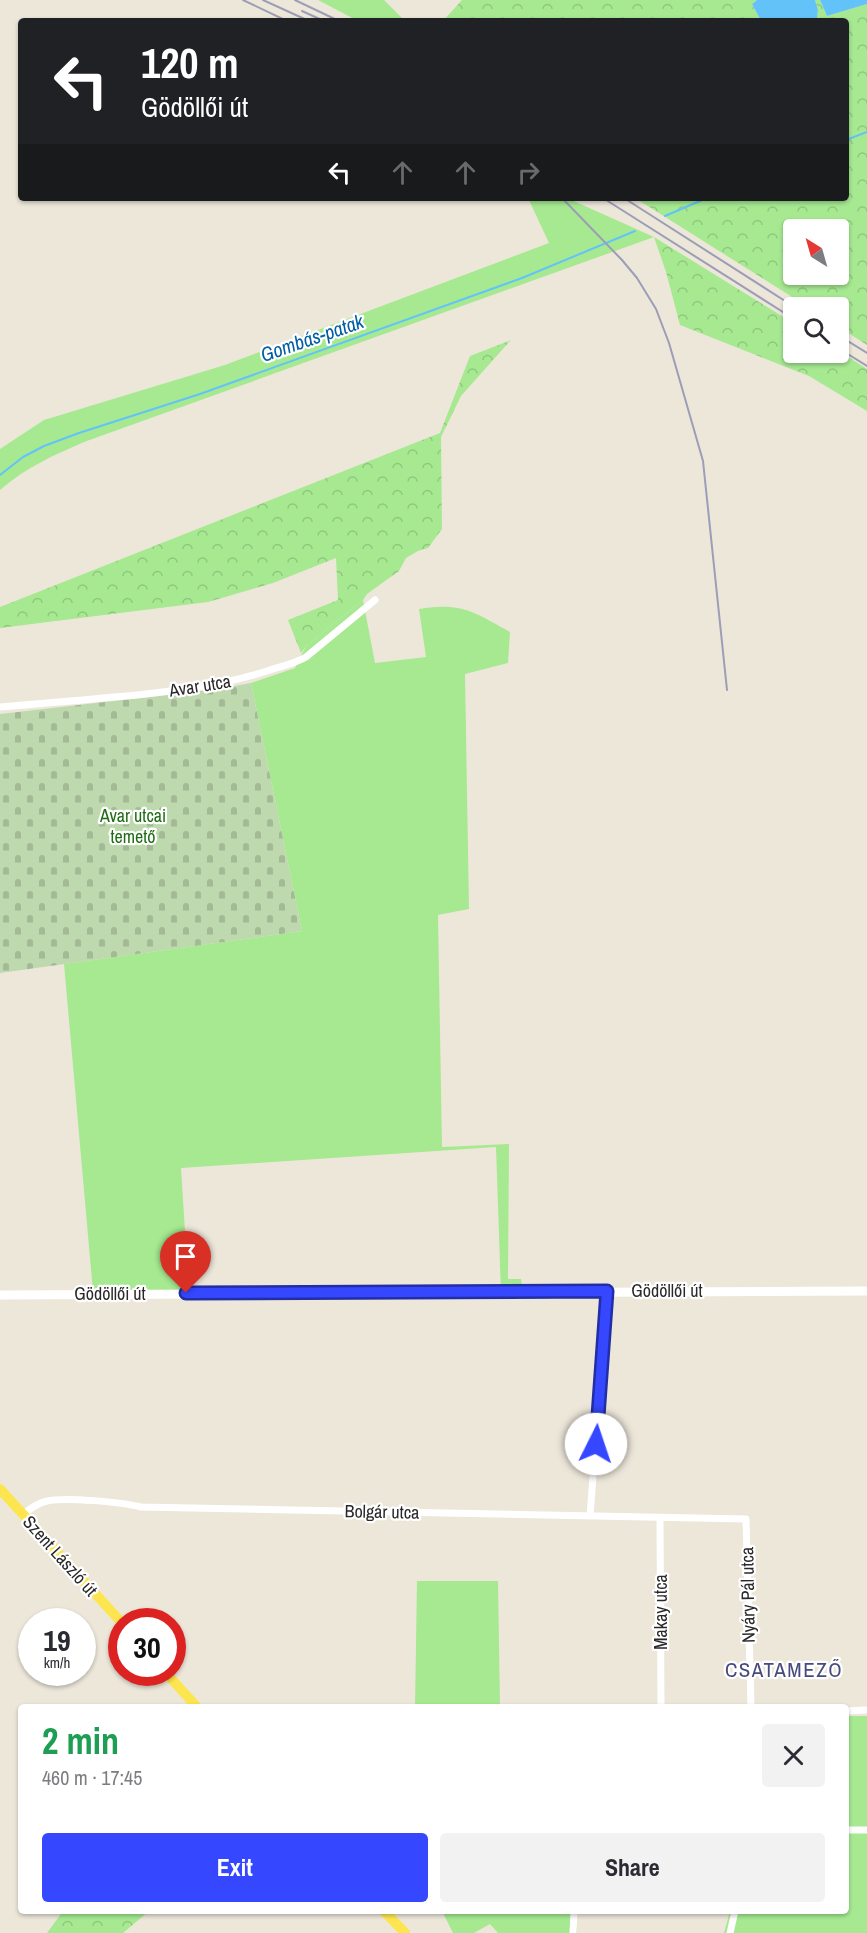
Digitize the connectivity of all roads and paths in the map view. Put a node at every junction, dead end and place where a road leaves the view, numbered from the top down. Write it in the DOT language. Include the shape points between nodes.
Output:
graph roads {
  1 [pos="375,600"];
  2 [pos="0,707"];
  3 [pos="607,1291"];
  4 [pos="867,1291"];
  5 [pos="0,1295"];
  6 [pos="0,1489"];
  7 [pos="22,1515"];
  8 [pos="590,1516"];
  9 [pos="660,1518"];
  10 [pos="746,1519"];
  11 [pos="108,1608"];
  12 [pos="178,1686"];
  13 [pos="194,1704"];
  14 [pos="661,1704"];
  15 [pos="751,1704"];
  16 [pos="867,1710"];
  17 [pos="849,1711"];
  18 [pos="849,1830"];
  19 [pos="867,1830"];
  20 [pos="387,1914"];
  21 [pos="574,1914"];
  22 [pos="734,1914"];
  23 [pos="405,1933"];
  24 [pos="573,1933"];
  25 [pos="730,1933"];
  1 -- 2 [label="street, Avar utca" via="306,657 240,680 180,690"];
  3 -- 4 [label="main road, Gödöllői út"];
  3 -- 5 [label="main road, Gödöllői út"];
  3 -- 8 [label="street"];
  6 -- 7 [label="main road, Szent László út"];
  7 -- 8 [label="street, Bolgár utca" via="52,1500 141,1507"];
  7 -- 11 [label="main road, Szent László út"];
  8 -- 9 [label="street, Bolgár utca"];
  9 -- 10 [label="street, Bolgár utca"];
  9 -- 14 [label="street, Makay utca"];
  10 -- 15 [label="street, Nyáry Pál utca"];
  12 -- 13 [label="main road"];
  16 -- 17 [label="street"];
  18 -- 19 [label="street"];
  20 -- 23 [label="main road"];
  21 -- 24 [label="street"];
  22 -- 25 [label="street"];
}
